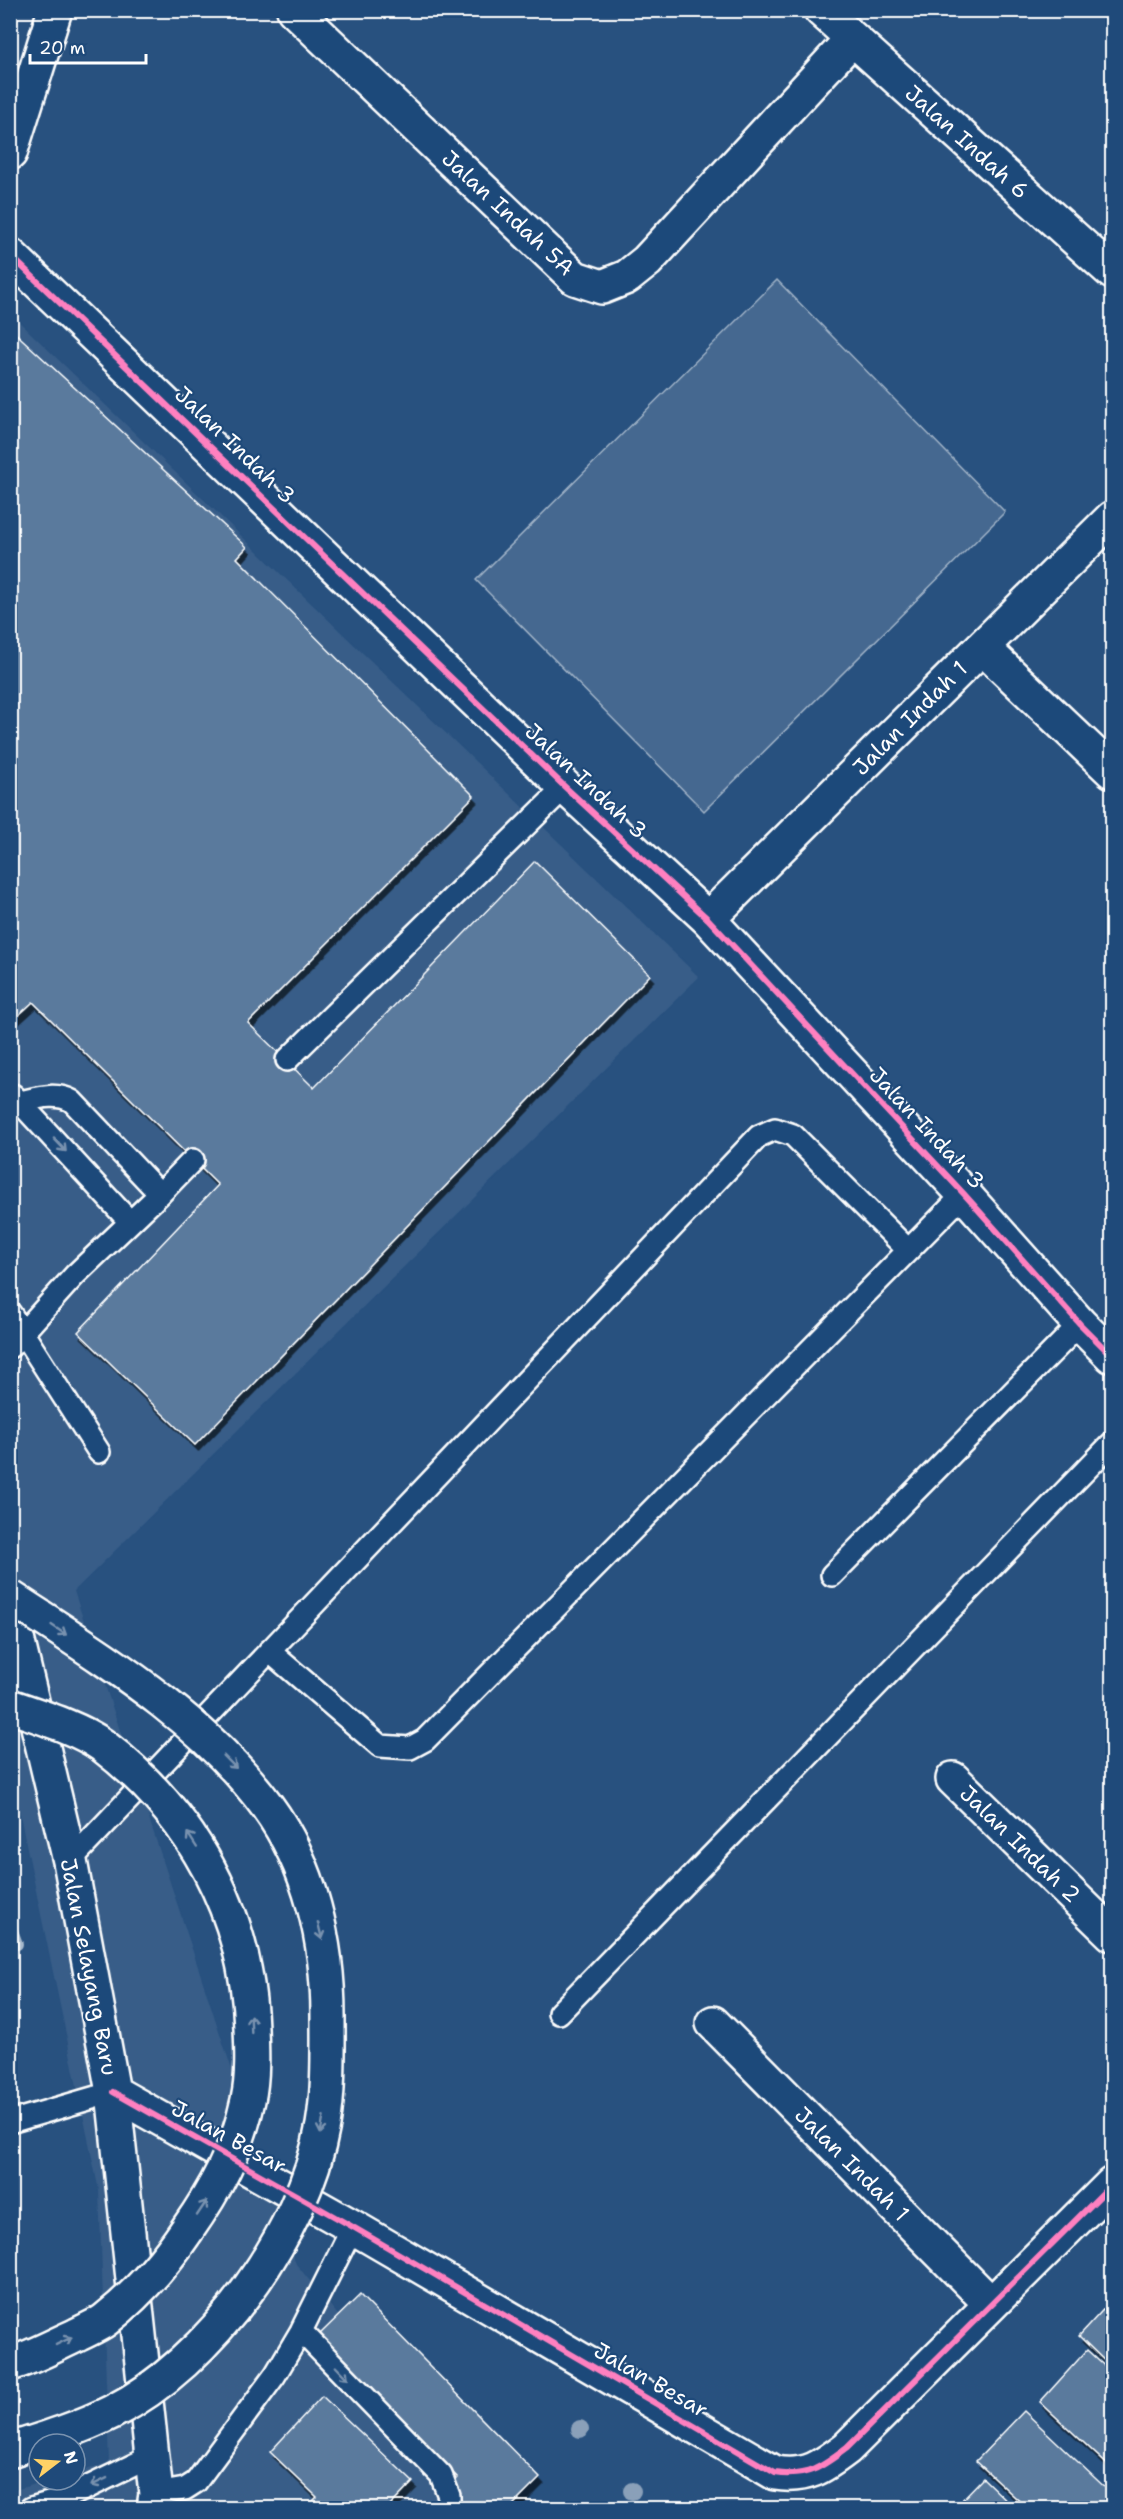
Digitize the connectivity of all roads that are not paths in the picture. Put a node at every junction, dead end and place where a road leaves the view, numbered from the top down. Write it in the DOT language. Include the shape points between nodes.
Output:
graph roads {
  1 [pos="55,10"];
  2 [pos="294,10"];
  3 [pos="821,10"];
  4 [pos="852,39"];
  5 [pos="10,153"];
  6 [pos="10,255"];
  7 [pos="1113,272"];
  8 [pos="1113,518"];
  9 [pos="982,647"];
  10 [pos="1113,771"];
  11 [pos="565,787"];
  12 [pos="708,919"];
  13 [pos="287,1060"];
  14 [pos="15,1097"];
  15 [pos="193,1160"];
  16 [pos="160,1194"];
  17 [pos="964,1194"];
  18 [pos="130,1222"];
  19 [pos="908,1251"];
  20 [pos="10,1313"];
  21 [pos="1080,1324"];
  22 [pos="17,1340"];
  23 [pos="1113,1356"];
  24 [pos="1113,1443"];
  25 [pos="99,1452"];
  26 [pos="832,1575"];
  27 [pos="10,1598"];
  28 [pos="10,1609"];
  29 [pos="269,1651"];
  30 [pos="10,1706"];
  31 [pos="953,1779"];
  32 [pos="70,1861"];
  33 [pos="1113,1934"];
  34 [pos="559,2013"];
  35 [pos="713,2023"];
  36 [pos="113,2092"];
  37 [pos="10,2122"];
  38 [pos="1113,2184"];
  39 [pos="353,2227"];
  40 [pos="991,2304"];
  41 [pos="301,2331"];
  42 [pos="10,2364"];
  43 [pos="10,2450"];
  44 [pos="152,2456"];
  45 [pos="155,2501"];
  46 [pos="64,2503"];
  47 [pos="31,2508"];
  48 [pos="449,2508"];
  1 -- 5 [label="main road"];
  2 -- 4 [label="main road, Jalan Indah 5A" via="575,278 602,287 627,277 647,261"];
  3 -- 4 [label="main road, Jalan Indah 6"];
  4 -- 7 [label="main road, Jalan Indah 6"];
  6 -- 11 [label="main road, Jalan Indah 3"];
  8 -- 9 [label="main road, Jalan Indah 1"];
  9 -- 10 [label="main road"];
  9 -- 12 [label="main road, Jalan Indah 1"];
  11 -- 12 [label="main road, Jalan Indah 3"];
  11 -- 13 [label="lane"];
  12 -- 17 [label="main road, Jalan Indah 3"];
  14 -- 16 [label="lane" via="51,1095 72,1101"];
  14 -- 18 [label="lane, one-way"];
  15 -- 16 [label="lane"];
  16 -- 18 [label="lane"];
  17 -- 19 [label="lane"];
  17 -- 21 [label="main road, Jalan Indah 3"];
  18 -- 22 [label="lane" via="75,1275"];
  19 -- 29 [label="lane" via="425,1740 410,1748 380,1746"];
  19 -- 29 [label="lane" via="793,1135 775,1129 759,1136"];
  20 -- 22 [label="lane"];
  21 -- 23 [label="main road, Jalan Indah 3"];
  21 -- 26 [label="lane"];
  22 -- 25 [label="lane"];
  24 -- 34 [label="lane"];
  27 -- 43 [label="main road, one-way, bridge" via="143,1688 196,1730 239,1771 268,1806 291,1844 307,1886 322,1935 328,1983 323,2125 306,2184 282,2239 248,2291 163,2379 113,2412"];
  28 -- 32 [label="main road, Jalan Selayang Baru"];
  29 -- 32 [label="lane"];
  42 -- 30 [label="main road, one-way, bridge" via="104,2321 162,2267 222,2177 249,2098 252,2051 244,1959 230,1914 203,1858 175,1814 100,1744"];
  31 -- 33 [label="main road, Jalan Indah 2"];
  32 -- 36 [label="main road, Jalan Selayang Baru"];
  35 -- 40 [label="main road, Jalan Indah 1"];
  36 -- 37 [label="lane"];
  36 -- 39 [label="main road, Jalan Besar"];
  36 -- 44 [label="main road, Jalan Selayang Baru"];
  38 -- 40 [label="main road, Jalan Besar"];
  39 -- 40 [label="main road, Jalan Besar" via="775,2473 809,2473 847,2448"];
  39 -- 41 [label="lane"];
  41 -- 45 [label="lane" via="275,2375 196,2481"];
  41 -- 48 [label="lane, one-way" via="441,2475"];
  44 -- 45 [label="main road, Jalan Selayang Baru"];
  44 -- 46 [label="lane, one-way"];
  46 -- 47 [label="lane"];
}
